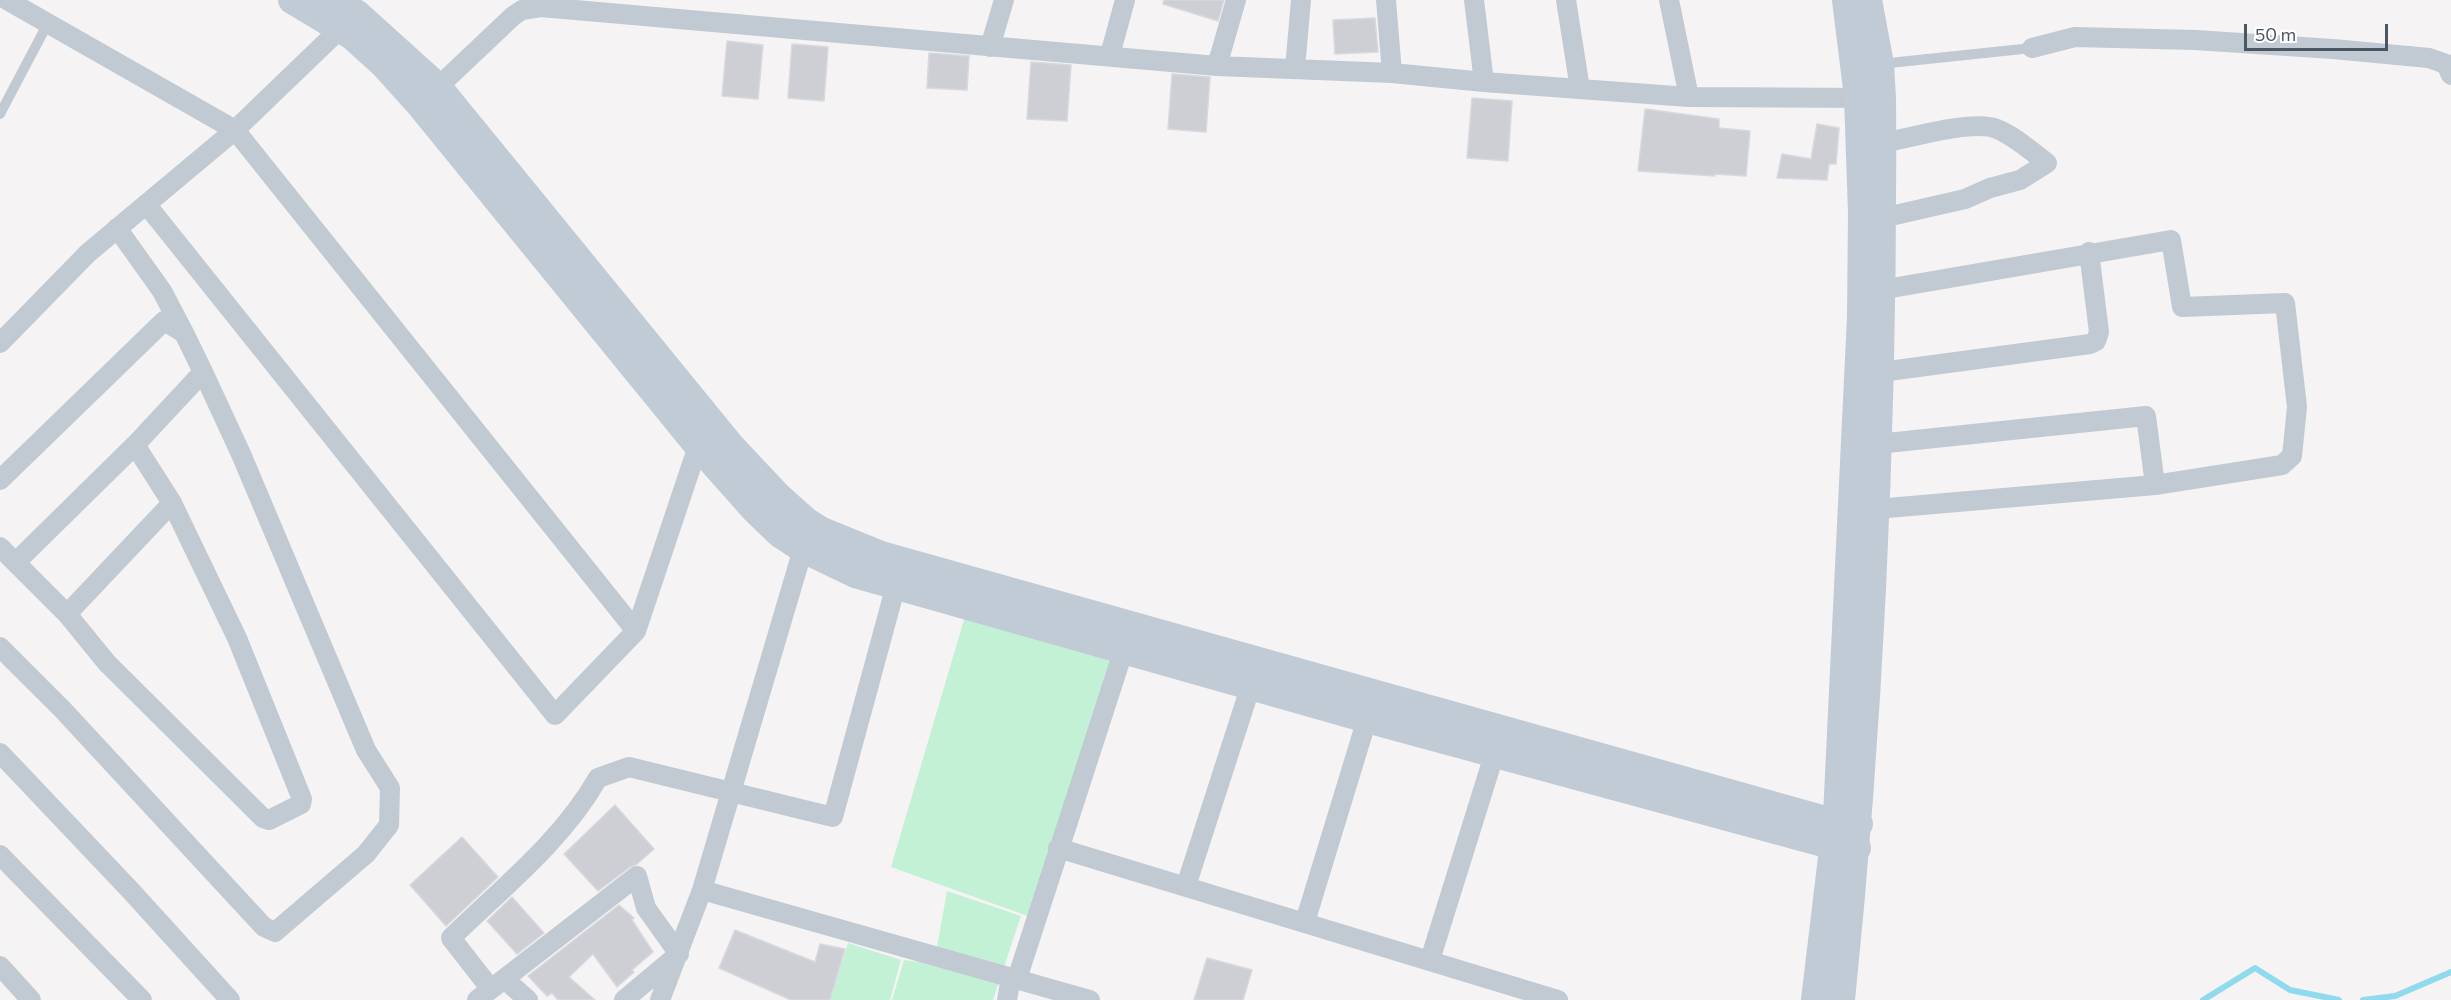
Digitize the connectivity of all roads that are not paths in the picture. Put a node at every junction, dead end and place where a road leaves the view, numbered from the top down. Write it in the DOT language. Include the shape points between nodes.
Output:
graph roads {
  1 [pos="7,0"];
  2 [pos="292,0"];
  3 [pos="526,0"];
  4 [pos="1004,0"];
  5 [pos="1125,0"];
  6 [pos="1236,0"];
  7 [pos="1301,0"];
  8 [pos="1386,0"];
  9 [pos="1474,0"];
  10 [pos="1566,0"];
  11 [pos="1669,0"];
  12 [pos="1846,0"];
  13 [pos="1868,0"];
  14 [pos="349,10"];
  15 [pos="513,15"];
  16 [pos="48,23"];
  17 [pos="990,47"];
  18 [pos="2032,48"];
  19 [pos="1110,56"];
  20 [pos="1880,64"];
  21 [pos="1217,66"];
  22 [pos="1295,69"];
  23 [pos="1392,73"];
  24 [pos="2451,75"];
  25 [pos="1484,82"];
  26 [pos="438,87"];
  27 [pos="1580,89"];
  28 [pos="1689,97"];
  29 [pos="1870,98"];
  30 [pos="0,114"];
  31 [pos="235,130"];
  32 [pos="1883,143"];
  33 [pos="146,204"];
  34 [pos="1882,218"];
  35 [pos="117,228"];
  36 [pos="2089,252"];
  37 [pos="1880,290"];
  38 [pos="184,333"];
  39 [pos="0,343"];
  40 [pos="203,372"];
  41 [pos="1881,372"];
  42 [pos="1877,444"];
  43 [pos="135,445"];
  44 [pos="698,446"];
  45 [pos="0,480"];
  46 [pos="2154,484"];
  47 [pos="172,503"];
  48 [pos="1876,509"];
  49 [pos="0,547"];
  50 [pos="803,549"];
  51 [pos="16,562"];
  52 [pos="896,585"];
  53 [pos="67,614"];
  54 [pos="636,631"];
  55 [pos="0,647"];
  56 [pos="1124,650"];
  57 [pos="1251,686"];
  58 [pos="1367,719"];
  59 [pos="1495,752"];
  60 [pos="0,753"];
  61 [pos="731,793"];
  62 [pos="1846,835"];
  63 [pos="1058,848"];
  64 [pos="0,855"];
  65 [pos="1186,886"];
  66 [pos="702,890"];
  67 [pos="1305,922"];
  68 [pos="679,954"];
  69 [pos="1430,960"];
  70 [pos="0,966"];
  71 [pos="1014,978"];
  72 [pos="490,990"];
  73 [pos="1504,992"];
  74 [pos="31,1000"];
  75 [pos="142,1000"];
  76 [pos="230,1000"];
  77 [pos="528,1000"];
  78 [pos="624,1000"];
  79 [pos="660,1000"];
  80 [pos="1007,1000"];
  81 [pos="1090,1000"];
  82 [pos="1558,1000"];
  83 [pos="1815,1000"];
  84 [pos="1841,1000"];
  1 -- 16 [label="street"];
  2 -- 14 [label="street"];
  3 -- 15 [label="street"];
  4 -- 17 [label="street"];
  5 -- 19 [label="street"];
  6 -- 21 [label="street"];
  7 -- 22 [label="street"];
  8 -- 23 [label="street"];
  9 -- 25 [label="street"];
  10 -- 27 [label="street"];
  11 -- 28 [label="street"];
  12 -- 29 [label="street"];
  13 -- 20 [label="street"];
  14 -- 26 [label="street"];
  14 -- 31 [label="street"];
  14 -- 44 [label="street" via="378,59 420,105"];
  15 -- 17 [label="street" via="542,7"];
  15 -- 26 [label="street"];
  16 -- 30 [label="lane"];
  16 -- 31 [label="street"];
  17 -- 19 [label="street"];
  18 -- 20 [label="lane"];
  18 -- 24 [label="street" via="2075,37 2333,48 2429,58 2446,64"];
  19 -- 21 [label="street"];
  20 -- 29 [label="street"];
  21 -- 22 [label="street"];
  22 -- 23 [label="street"];
  23 -- 25 [label="street"];
  25 -- 27 [label="street"];
  26 -- 62 [label="street" via="731,446 779,497 822,531 881,555"];
  27 -- 28 [label="street"];
  28 -- 29 [label="street"];
  29 -- 32 [label="street"];
  29 -- 62 [label="street" via="1862,213"];
  31 -- 33 [label="street"];
  31 -- 54 [label="street"];
  32 -- 34 [label="street"];
  32 -- 34 [label="street" via="1970,126 1995,128 2047,163 2020,180 1965,199"];
  33 -- 35 [label="street"];
  33 -- 54 [label="street" via="555,715"];
  34 -- 37 [label="street"];
  35 -- 38 [label="street" via="162,291"];
  35 -- 39 [label="street"];
  36 -- 37 [label="street"];
  36 -- 41 [label="street" via="2099,332 2090,344"];
  36 -- 46 [label="street" via="2171,240 2182,307 2285,303 2296,407 2292,456 2282,465"];
  37 -- 41 [label="street"];
  38 -- 40 [label="street"];
  38 -- 45 [label="street" via="164,321"];
  40 -- 43 [label="street"];
  40 -- 55 [label="street" via="345,704 366,750 390,788 389,825 366,854 275,932 264,927"];
  41 -- 42 [label="street"];
  42 -- 46 [label="street" via="2146,416"];
  42 -- 48 [label="street"];
  43 -- 47 [label="street"];
  43 -- 51 [label="street"];
  44 -- 50 [label="street" via="768,523"];
  44 -- 54 [label="street"];
  46 -- 48 [label="street"];
  47 -- 53 [label="street"];
  47 -- 53 [label="street" via="237,638 301,804 269,820 263,818 107,663"];
  48 -- 62 [label="street"];
  49 -- 51 [label="street"];
  50 -- 52 [label="street" via="855,574"];
  50 -- 61 [label="street"];
  51 -- 53 [label="street"];
  52 -- 56 [label="street"];
  52 -- 61 [label="street" via="833,817"];
  56 -- 57 [label="street"];
  56 -- 63 [label="street"];
  57 -- 58 [label="street"];
  57 -- 65 [label="street"];
  58 -- 59 [label="street"];
  58 -- 67 [label="street"];
  59 -- 62 [label="street"];
  59 -- 69 [label="street"];
  60 -- 76 [label="street"];
  61 -- 66 [label="street"];
  61 -- 72 [label="street" via="629,767 598,778 565,827 451,938"];
  62 -- 83 [label="street"];
  62 -- 84 [label="street"];
  63 -- 65 [label="street"];
  63 -- 71 [label="street"];
  64 -- 75 [label="street"];
  65 -- 67 [label="street"];
  66 -- 68 [label="street"];
  66 -- 71 [label="street"];
  67 -- 69 [label="street"];
  68 -- 72 [label="street" via="646,908 637,876"];
  68 -- 78 [label="street"];
  68 -- 79 [label="street"];
  69 -- 73 [label="street"];
  70 -- 74 [label="street"];
  71 -- 80 [label="street"];
  71 -- 81 [label="street"];
  72 -- 77 [label="street" via="509,983"];
  73 -- 82 [label="street"];
}
